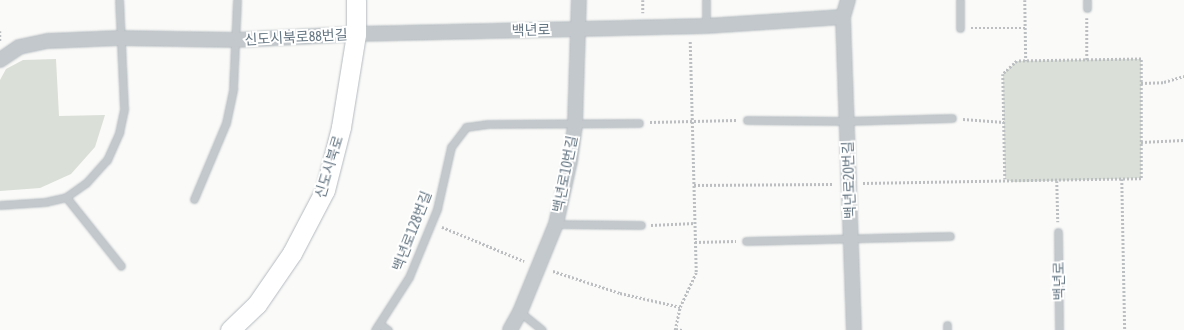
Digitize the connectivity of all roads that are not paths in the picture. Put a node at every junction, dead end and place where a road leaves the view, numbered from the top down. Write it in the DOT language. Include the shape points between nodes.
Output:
graph roads {
  1 [pos="119,0"];
  2 [pos="237,0"];
  3 [pos="356,0"];
  4 [pos="579,0"];
  5 [pos="706,0"];
  6 [pos="848,0"];
  7 [pos="960,0"];
  8 [pos="844,18"];
  9 [pos="706,26"];
  10 [pos="960,28"];
  11 [pos="580,29"];
  12 [pos="356,34"];
  13 [pos="119,38"];
  14 [pos="236,40"];
  15 [pos="0,60"];
  16 [pos="952,118"];
  17 [pos="747,120"];
  18 [pos="846,122"];
  19 [pos="639,123"];
  20 [pos="574,124"];
  21 [pos="66,197"];
  22 [pos="194,199"];
  23 [pos="0,205"];
  24 [pos="556,224"];
  25 [pos="641,225"];
  26 [pos="1058,232"];
  27 [pos="950,236"];
  28 [pos="851,239"];
  29 [pos="746,241"];
  30 [pos="121,266"];
  31 [pos="520,312"];
  32 [pos="378,327"];
  33 [pos="230,330"];
  34 [pos="388,330"];
  35 [pos="510,330"];
  36 [pos="542,330"];
  37 [pos="854,330"];
  38 [pos="1059,330"];
  1 -- 13 [label="lane"];
  2 -- 14 [label="lane, 신도시북로88번길"];
  3 -- 12 [label="street, 신도시북로"];
  4 -- 11 [label="street, 백년로10번길"];
  5 -- 9 [label="lane"];
  6 -- 8 [label="street"];
  7 -- 10 [label="lane"];
  8 -- 9 [label="street, 백년로"];
  8 -- 18 [label="street, 백년로20번길"];
  9 -- 11 [label="street, 백년로"];
  11 -- 12 [label="street, 백년로"];
  11 -- 20 [label="street, 백년로10번길"];
  12 -- 14 [label="street, 신도시북로88번길"];
  12 -- 33 [label="street, 신도시북로" via="341,127 325,190 292,253 257,304"];
  13 -- 14 [label="street, 신도시북로88번길"];
  13 -- 15 [label="street, 신도시북로88번길" via="48,41 19,47"];
  13 -- 21 [label="lane" via="124,109 119,133 107,160 86,183"];
  14 -- 22 [label="lane, 신도시북로88번길" via="233,89 226,122"];
  16 -- 18 [label="lane, 백년로20번길"];
  17 -- 18 [label="lane, 백년로20번길"];
  18 -- 28 [label="street, 백년로20번길"];
  19 -- 20 [label="lane, 백년로10번길"];
  20 -- 24 [label="street, 백년로10번길"];
  20 -- 32 [label="lane, 백년로128번길" via="488,124 466,127 451,147 437,209 409,278"];
  21 -- 23 [label="lane" via="45,202"];
  21 -- 30 [label="lane"];
  24 -- 25 [label="lane, 백년로10번길"];
  24 -- 31 [label="street, 백년로10번길"];
  26 -- 38 [label="lane, 백년로"];
  27 -- 28 [label="lane, 백년로20번길"];
  28 -- 29 [label="lane, 백년로20번길"];
  28 -- 37 [label="street, 백년로20번길"];
  31 -- 35 [label="street, 백년로10번길"];
  31 -- 36 [label="lane"];
  32 -- 34 [label="lane"];
}
